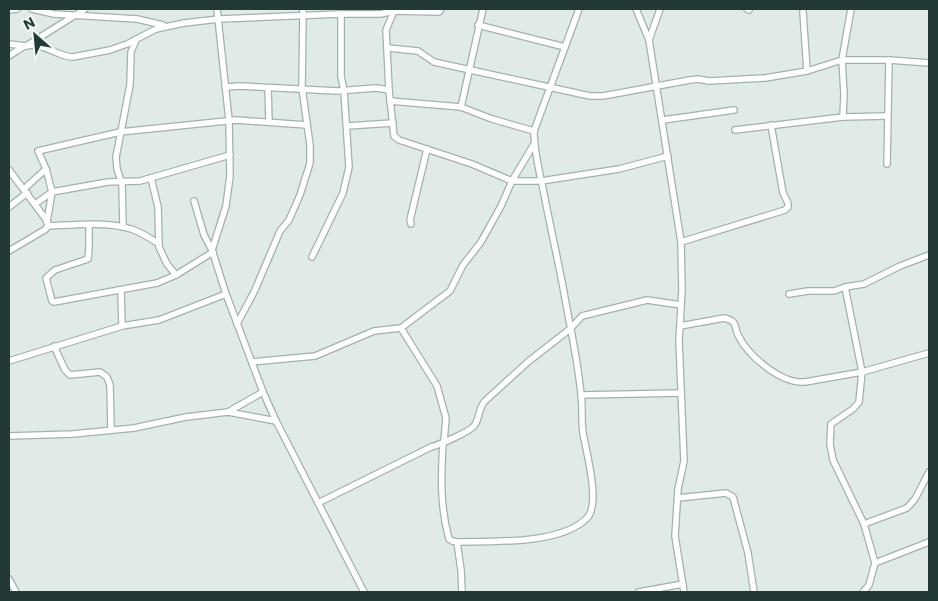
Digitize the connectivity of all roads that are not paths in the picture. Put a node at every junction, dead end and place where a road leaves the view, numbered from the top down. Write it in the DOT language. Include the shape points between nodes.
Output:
graph roads {
  1 [pos="17,9"];
  2 [pos="32,9"];
  3 [pos="85,9"];
  4 [pos="217,9"];
  5 [pos="441,9"];
  6 [pos="483,9"];
  7 [pos="571,9"];
  8 [pos="636,9"];
  9 [pos="660,9"];
  10 [pos="851,9"];
  11 [pos="9,10"];
  12 [pos="394,10"];
  13 [pos="578,10"];
  14 [pos="303,12"];
  15 [pos="328,12"];
  16 [pos="803,12"];
  17 [pos="341,14"];
  18 [pos="74,16"];
  19 [pos="219,19"];
  20 [pos="478,25"];
  21 [pos="164,26"];
  22 [pos="136,39"];
  23 [pos="650,40"];
  24 [pos="9,44"];
  25 [pos="26,46"];
  26 [pos="565,47"];
  27 [pos="388,48"];
  28 [pos="9,56"];
  29 [pos="842,60"];
  30 [pos="889,60"];
  31 [pos="929,63"];
  32 [pos="469,69"];
  33 [pos="806,71"];
  34 [pos="226,87"];
  35 [pos="658,87"];
  36 [pos="268,88"];
  37 [pos="302,88"];
  38 [pos="550,88"];
  39 [pos="389,90"];
  40 [pos="344,91"];
  41 [pos="390,101"];
  42 [pos="461,107"];
  43 [pos="734,110"];
  44 [pos="887,116"];
  45 [pos="843,117"];
  46 [pos="229,120"];
  47 [pos="663,120"];
  48 [pos="269,122"];
  49 [pos="393,123"];
  50 [pos="307,125"];
  51 [pos="771,125"];
  52 [pos="347,126"];
  53 [pos="735,130"];
  54 [pos="534,131"];
  55 [pos="120,132"];
  56 [pos="534,144"];
  57 [pos="427,149"];
  58 [pos="230,155"];
  59 [pos="668,156"];
  60 [pos="887,164"];
  61 [pos="46,169"];
  62 [pos="9,170"];
  63 [pos="151,178"];
  64 [pos="121,181"];
  65 [pos="512,181"];
  66 [pos="541,181"];
  67 [pos="25,191"];
  68 [pos="52,192"];
  69 [pos="194,201"];
  70 [pos="35,204"];
  71 [pos="9,207"];
  72 [pos="48,224"];
  73 [pos="411,224"];
  74 [pos="89,225"];
  75 [pos="123,227"];
  76 [pos="681,242"];
  77 [pos="159,244"];
  78 [pos="9,251"];
  79 [pos="212,251"];
  80 [pos="929,255"];
  81 [pos="312,257"];
  82 [pos="176,275"];
  83 [pos="845,287"];
  84 [pos="121,290"];
  85 [pos="226,294"];
  86 [pos="789,294"];
  87 [pos="682,305"];
  88 [pos="238,324"];
  89 [pos="122,326"];
  90 [pos="680,326"];
  91 [pos="401,328"];
  92 [pos="570,329"];
  93 [pos="54,346"];
  94 [pos="929,352"];
  95 [pos="9,361"];
  96 [pos="252,362"];
  97 [pos="862,372"];
  98 [pos="263,392"];
  99 [pos="681,393"];
  100 [pos="581,395"];
  101 [pos="228,412"];
  102 [pos="276,421"];
  103 [pos="111,429"];
  104 [pos="9,436"];
  105 [pos="443,442"];
  106 [pos="929,472"];
  107 [pos="678,498"];
  108 [pos="318,503"];
  109 [pos="864,524"];
  110 [pos="456,542"];
  111 [pos="929,542"];
  112 [pos="875,563"];
  113 [pos="9,579"];
  114 [pos="683,584"];
  115 [pos="16,592"];
  116 [pos="364,592"];
  117 [pos="462,592"];
  118 [pos="639,592"];
  119 [pos="684,592"];
  120 [pos="754,592"];
  121 [pos="863,592"];
  1 -- 11 [label="street"];
  2 -- 18 [label="street"];
  3 -- 18 [label="street"];
  4 -- 19 [label="street"];
  5 -- 12 [label="street" via="439,12"];
  6 -- 20 [label="street"];
  7 -- 13 [label="street"];
  8 -- 23 [label="street"];
  9 -- 23 [label="street"];
  10 -- 29 [label="street"];
  12 -- 17 [label="street" via="380,14"];
  12 -- 27 [label="street" via="386,30"];
  13 -- 26 [label="street"];
  14 -- 15 [label="street"];
  14 -- 19 [label="street"];
  14 -- 37 [label="street"];
  15 -- 17 [label="street"];
  16 -- 33 [label="street"];
  17 -- 40 [label="street"];
  18 -- 21 [label="street" via="137,19"];
  18 -- 25 [label="street"];
  19 -- 21 [label="street"];
  19 -- 34 [label="street"];
  20 -- 26 [label="street"];
  20 -- 32 [label="street"];
  21 -- 22 [label="street"];
  22 -- 25 [label="street" via="110,50 73,57"];
  22 -- 55 [label="street" via="131,52 130,85"];
  23 -- 35 [label="street"];
  24 -- 25 [label="street"];
  25 -- 28 [label="street"];
  26 -- 38 [label="street"];
  27 -- 32 [label="street" via="416,50 434,62"];
  27 -- 39 [label="street"];
  29 -- 30 [label="street"];
  29 -- 33 [label="street"];
  29 -- 45 [label="street"];
  30 -- 31 [label="street"];
  30 -- 44 [label="street"];
  32 -- 38 [label="street"];
  32 -- 42 [label="street"];
  33 -- 35 [label="street" via="748,80 698,79"];
  34 -- 36 [label="street"];
  34 -- 46 [label="street"];
  35 -- 38 [label="street" via="603,96"];
  35 -- 47 [label="street"];
  36 -- 37 [label="street"];
  36 -- 48 [label="street"];
  37 -- 40 [label="street"];
  37 -- 50 [label="street"];
  38 -- 54 [label="street"];
  39 -- 40 [label="street"];
  39 -- 41 [label="street"];
  40 -- 52 [label="street"];
  41 -- 42 [label="street"];
  41 -- 49 [label="street"];
  42 -- 54 [label="street"];
  43 -- 47 [label="street"];
  44 -- 45 [label="street"];
  44 -- 60 [label="street"];
  45 -- 51 [label="street"];
  46 -- 48 [label="street"];
  46 -- 55 [label="street"];
  46 -- 58 [label="street"];
  47 -- 59 [label="street"];
  48 -- 50 [label="street"];
  49 -- 52 [label="street"];
  49 -- 57 [label="street" via="396,139"];
  50 -- 88 [label="street" via="311,156 300,195"];
  51 -- 53 [label="street"];
  51 -- 76 [label="street" via="788,207"];
  52 -- 81 [label="street" via="349,167 343,193"];
  54 -- 56 [label="street"];
  55 -- 61 [label="street" via="38,151"];
  55 -- 64 [label="street" via="116,163"];
  56 -- 65 [label="street"];
  56 -- 66 [label="street"];
  57 -- 65 [label="street"];
  57 -- 73 [label="street"];
  58 -- 63 [label="street"];
  58 -- 79 [label="street" via="226,206"];
  59 -- 66 [label="street" via="618,169"];
  59 -- 76 [label="street"];
  61 -- 67 [label="street"];
  61 -- 68 [label="street"];
  62 -- 67 [label="street"];
  63 -- 64 [label="street"];
  63 -- 77 [label="street" via="158,206"];
  64 -- 68 [label="street"];
  64 -- 75 [label="street"];
  65 -- 66 [label="street"];
  65 -- 91 [label="street" via="501,206 450,290"];
  66 -- 92 [label="street"];
  67 -- 70 [label="street"];
  67 -- 71 [label="street"];
  68 -- 70 [label="street"];
  68 -- 72 [label="street"];
  69 -- 79 [label="street" via="201,229"];
  70 -- 72 [label="street"];
  72 -- 74 [label="street"];
  72 -- 78 [label="street"];
  74 -- 75 [label="street"];
  74 -- 84 [label="street" via="88,259 47,276 50,299 54,302"];
  75 -- 77 [label="street"];
  76 -- 87 [label="street"];
  77 -- 82 [label="street" via="162,257"];
  79 -- 82 [label="street"];
  79 -- 85 [label="street"];
  80 -- 83 [label="street" via="864,284"];
  82 -- 84 [label="street" via="157,283"];
  83 -- 86 [label="street" via="834,291"];
  83 -- 97 [label="street"];
  84 -- 89 [label="street"];
  85 -- 88 [label="street"];
  85 -- 89 [label="street" via="159,320"];
  87 -- 90 [label="street"];
  87 -- 92 [label="street" via="638,301 587,313"];
  88 -- 96 [label="street"];
  89 -- 93 [label="street"];
  90 -- 97 [label="street" via="729,319 751,353 766,368 789,381 797,383"];
  90 -- 99 [label="street"];
  91 -- 96 [label="street" via="374,331 315,356"];
  91 -- 105 [label="street" via="437,386 446,418"];
  92 -- 100 [label="street"];
  92 -- 105 [label="street" via="481,405 474,426"];
  93 -- 95 [label="street"];
  93 -- 103 [label="street" via="70,375 100,372 107,377"];
  94 -- 97 [label="street"];
  96 -- 98 [label="street"];
  97 -- 109 [label="street" via="859,402 831,424 830,432 833,460"];
  98 -- 101 [label="street"];
  98 -- 102 [label="street"];
  99 -- 100 [label="street"];
  99 -- 107 [label="street" via="684,461"];
  100 -- 110 [label="street" via="593,504 588,517 556,534 515,541"];
  101 -- 102 [label="street"];
  101 -- 103 [label="street"];
  102 -- 108 [label="street"];
  103 -- 104 [label="street"];
  105 -- 108 [label="street"];
  105 -- 110 [label="street" via="440,464 442,502 449,539"];
  106 -- 109 [label="street" via="916,499 907,508"];
  107 -- 114 [label="street" via="675,536"];
  107 -- 120 [label="street" via="726,493 733,497 748,553"];
  108 -- 116 [label="street"];
  109 -- 112 [label="street"];
  110 -- 117 [label="street"];
  111 -- 112 [label="street"];
  112 -- 121 [label="street"];
  113 -- 115 [label="street"];
  114 -- 118 [label="street"];
  114 -- 119 [label="street"];
}
